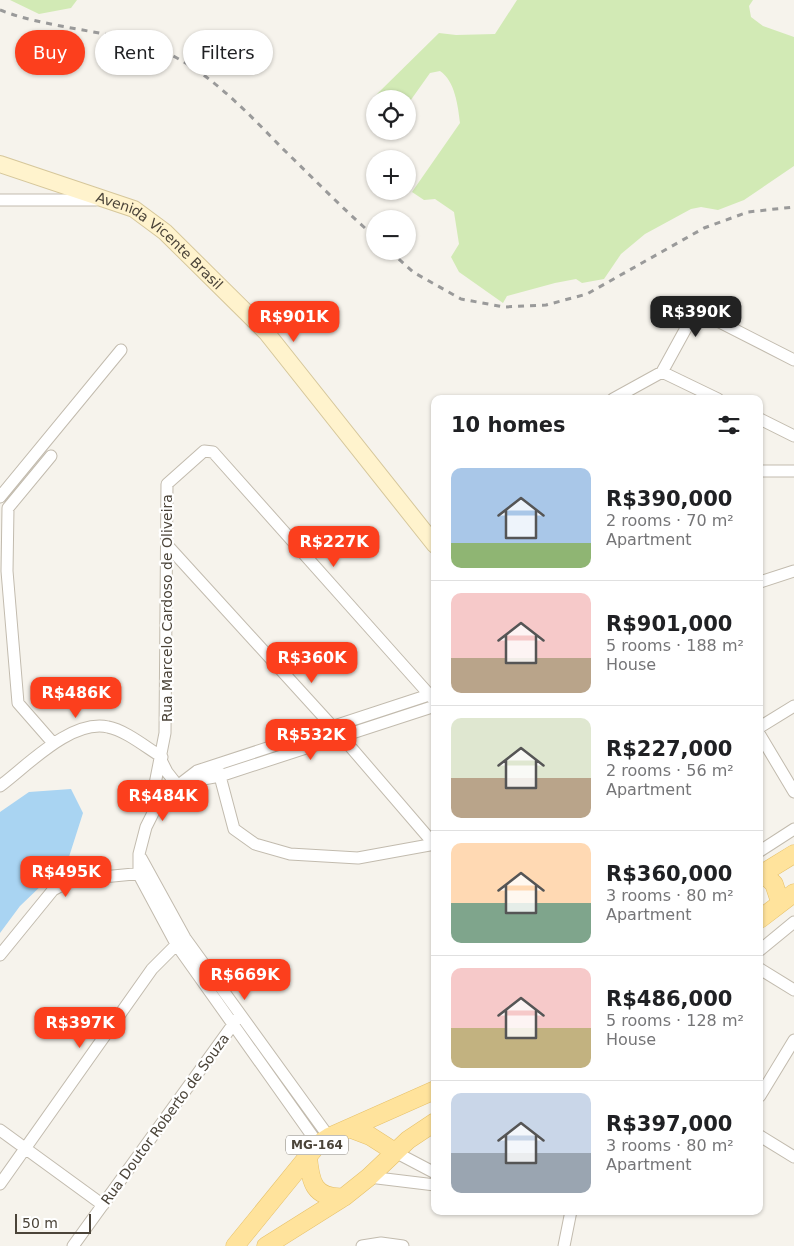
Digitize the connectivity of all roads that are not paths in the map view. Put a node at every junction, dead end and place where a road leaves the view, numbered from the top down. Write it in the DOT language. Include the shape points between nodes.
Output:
graph roads {
  1 [pos="0,164"];
  2 [pos="0,200"];
  3 [pos="105,200"];
  4 [pos="121,350"];
  5 [pos="794,360"];
  6 [pos="662,372"];
  7 [pos="620,395"];
  8 [pos="710,395"];
  9 [pos="763,420"];
  10 [pos="794,436"];
  11 [pos="51,456"];
  12 [pos="763,471"];
  13 [pos="794,471"];
  14 [pos="0,497"];
  15 [pos="4,504"];
  16 [pos="431,540"];
  17 [pos="167,545"];
  18 [pos="794,571"];
  19 [pos="3,575"];
  20 [pos="763,581"];
  21 [pos="431,694"];
  22 [pos="431,697"];
  23 [pos="794,706"];
  24 [pos="431,707"];
  25 [pos="763,725"];
  26 [pos="333,726"];
  27 [pos="342,737"];
  28 [pos="763,740"];
  29 [pos="53,743"];
  30 [pos="162,758"];
  31 [pos="217,765"];
  32 [pos="220,776"];
  33 [pos="180,784"];
  34 [pos="0,786"];
  35 [pos="794,792"];
  36 [pos="154,811"];
  37 [pos="794,829"];
  38 [pos="431,841"];
  39 [pos="431,845"];
  40 [pos="763,848"];
  41 [pos="794,854"];
  42 [pos="763,872"];
  43 [pos="143,874"];
  44 [pos="763,875"];
  45 [pos="787,898"];
  46 [pos="763,916"];
  47 [pos="794,922"];
  48 [pos="180,941"];
  49 [pos="763,948"];
  50 [pos="0,955"];
  51 [pos="763,971"];
  52 [pos="794,990"];
  53 [pos="236,1020"];
  54 [pos="794,1040"];
  55 [pos="763,1091"];
  56 [pos="431,1092"];
  57 [pos="431,1125"];
  58 [pos="349,1128"];
  59 [pos="0,1130"];
  60 [pos="763,1138"];
  61 [pos="318,1146"];
  62 [pos="25,1148"];
  63 [pos="395,1152"];
  64 [pos="794,1157"];
  65 [pos="431,1171"];
  66 [pos="369,1177"];
  67 [pos="0,1184"];
  68 [pos="431,1185"];
  69 [pos="344,1197"];
  70 [pos="103,1205"];
  71 [pos="569,1215"];
  72 [pos="74,1246"];
  73 [pos="235,1246"];
  74 [pos="266,1246"];
  75 [pos="365,1246"];
  76 [pos="403,1246"];
  77 [pos="564,1246"];
  1 -- 3 [label="street"];
  2 -- 3 [label="street, Avenida Vicente Brasil"];
  3 -- 16 [label="street, Avenida Vicente Brasil" via="134,209 165,232 266,332"];
  4 -- 14 [label="street"];
  5 -- 6 [label="street" via="696,310"];
  6 -- 7 [label="street"];
  6 -- 8 [label="street"];
  9 -- 10 [label="street"];
  11 -- 15 [label="street"];
  12 -- 13 [label="street"];
  15 -- 19 [label="street"];
  17 -- 21 [label="street, Rua Marcelo Cardoso de Oliveira" via="168,484 204,451 213,452"];
  17 -- 26 [label="street"];
  17 -- 30 [label="street, Rua Marcelo Cardoso de Oliveira" via="166,710"];
  18 -- 20 [label="street"];
  19 -- 29 [label="street" via="18,703"];
  22 -- 26 [label="street"];
  23 -- 25 [label="street"];
  24 -- 27 [label="street"];
  26 -- 27 [label="street"];
  26 -- 31 [label="street"];
  27 -- 32 [label="street"];
  27 -- 38 [label="street"];
  28 -- 35 [label="street"];
  29 -- 30 [label="street" via="88,728 108,727"];
  29 -- 34 [label="street"];
  30 -- 33 [label="street" via="166,772"];
  30 -- 36 [label="street, Rua Marcelo Cardoso de Oliveira" via="155,784"];
  31 -- 32 [label="street"];
  31 -- 33 [label="street" via="197,771"];
  32 -- 33 [label="street"];
  32 -- 39 [label="street" via="234,829 255,844 290,854 358,858"];
  33 -- 36 [label="street"];
  36 -- 43 [label="street" via="139,854"];
  37 -- 40 [label="street"];
  41 -- 42 [label="main road"];
  43 -- 48 [label="street"];
  43 -- 50 [label="street" via="72,880 53,890"];
  44 -- 45 [label="main road"];
  45 -- 46 [label="main road"];
  47 -- 49 [label="street"];
  48 -- 53 [label="street"];
  48 -- 62 [label="street" via="152,969"];
  51 -- 52 [label="street"];
  53 -- 61 [label="street"];
  53 -- 70 [label="street, Rua Doutor Roberto de Souza"];
  54 -- 55 [label="street"];
  56 -- 58 [label="main road, MG-164"];
  57 -- 63 [label="main road"];
  58 -- 61 [label="main road, MG-164"];
  58 -- 63 [label="main road" via="370,1136"];
  59 -- 62 [label="street"];
  60 -- 64 [label="street"];
  61 -- 69 [label="main road" via="309,1174 318,1192 330,1198"];
  61 -- 73 [label="main road, MG-164"];
  62 -- 67 [label="street"];
  62 -- 70 [label="street"];
  63 -- 65 [label="street"];
  63 -- 66 [label="main road"];
  66 -- 68 [label="street"];
  66 -- 69 [label="main road"];
  69 -- 74 [label="main road"];
  70 -- 72 [label="street, Rua Doutor Roberto de Souza"];
  71 -- 77 [label="street"];
  75 -- 76 [label="street" via="381,1243"];
}
